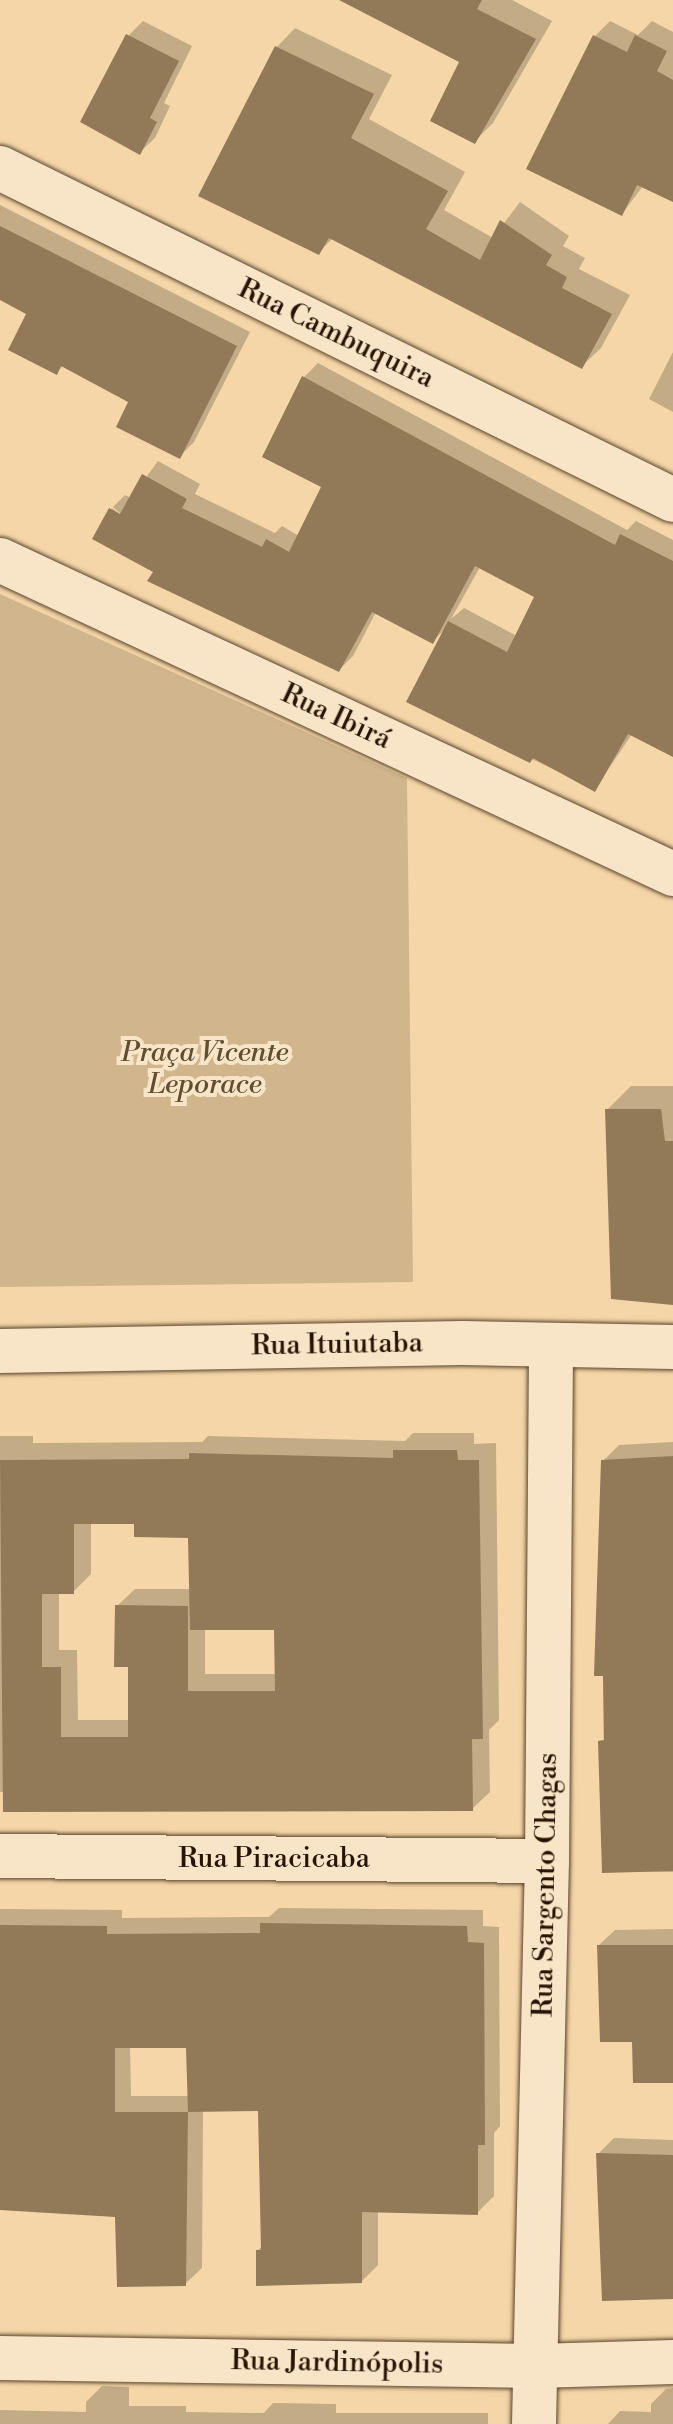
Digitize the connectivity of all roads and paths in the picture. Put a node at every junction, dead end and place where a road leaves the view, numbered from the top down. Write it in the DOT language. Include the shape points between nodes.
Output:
graph roads {
  1 [pos="0,168"];
  2 [pos="673,500"];
  3 [pos="0,560"];
  4 [pos="673,874"];
  5 [pos="551,1346"];
  6 [pos="673,1347"];
  7 [pos="0,1351"];
  8 [pos="0,1856"];
  9 [pos="547,1861"];
  10 [pos="0,2358"];
  11 [pos="673,2362"];
  12 [pos="537,2366"];
  13 [pos="534,2424"];
  1 -- 2 [label="street, Rua Cambuquira"];
  3 -- 4 [label="street, Rua Ibirá"];
  5 -- 6 [label="street, Rua Ituiutaba"];
  5 -- 7 [label="street, Rua Ituiutaba"];
  5 -- 9 [label="street, Rua Sargento Chagas"];
  8 -- 9 [label="street, Rua Piracicaba"];
  9 -- 12 [label="street, Rua Sargento Chagas"];
  10 -- 12 [label="street, Rua Jardinópolis"];
  11 -- 12 [label="street, Rua Jardinópolis"];
  12 -- 13 [label="street, Rua Sargento Chagas"];
}
